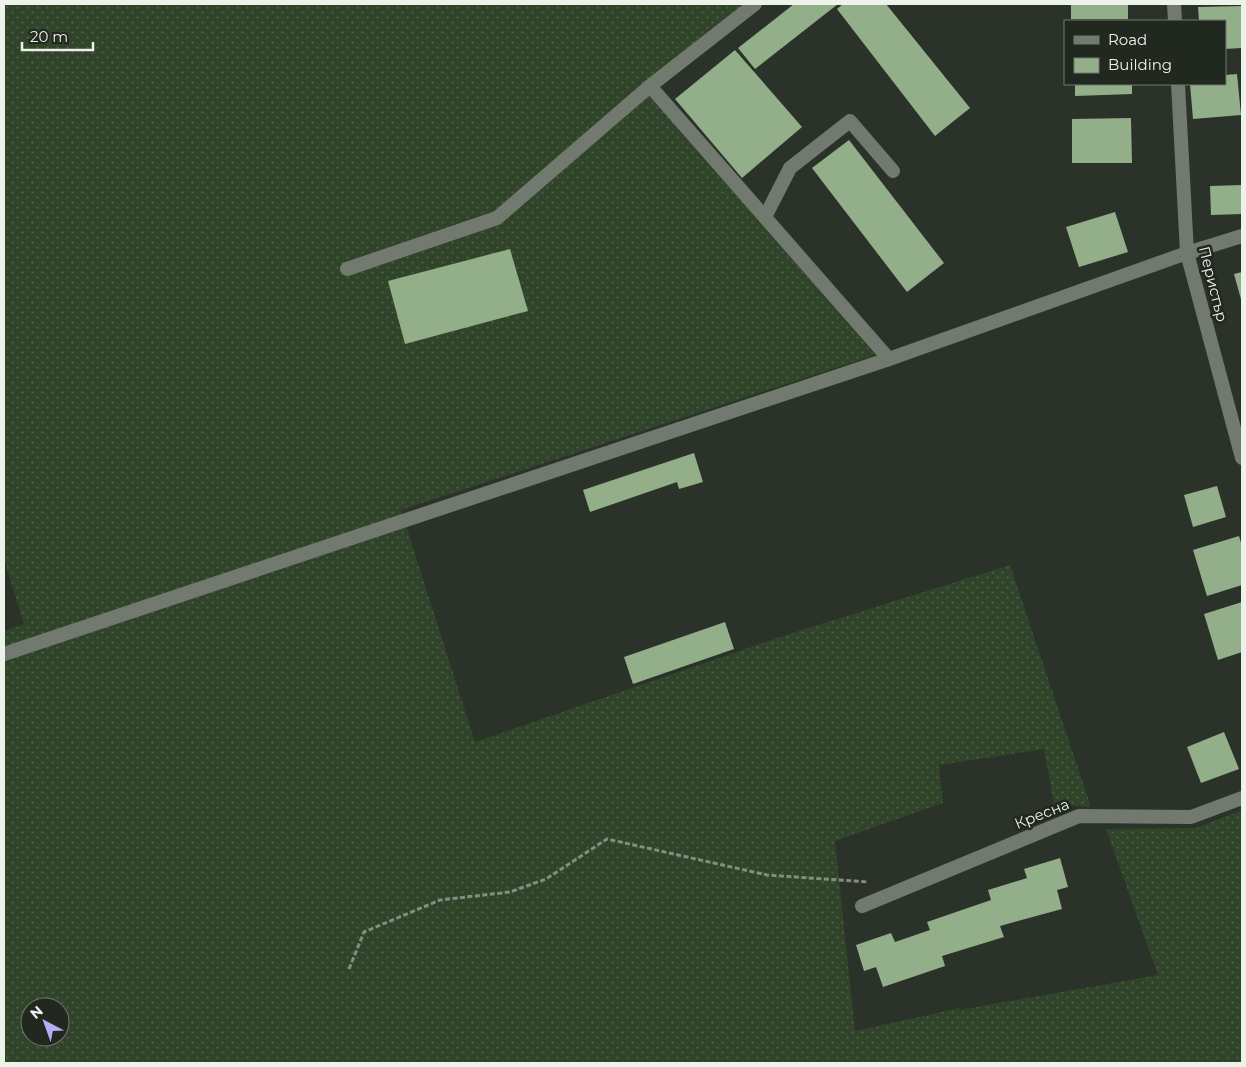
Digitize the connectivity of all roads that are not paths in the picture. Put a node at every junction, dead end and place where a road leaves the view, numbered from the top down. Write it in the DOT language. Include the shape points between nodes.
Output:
graph roads {
  1 [pos="755,4"];
  2 [pos="1174,4"];
  3 [pos="1175,20"];
  4 [pos="1178,85"];
  5 [pos="650,86"];
  6 [pos="893,171"];
  7 [pos="765,217"];
  8 [pos="1242,236"];
  9 [pos="1187,253"];
  10 [pos="347,270"];
  11 [pos="890,359"];
  12 [pos="1242,458"];
  13 [pos="4,654"];
  14 [pos="1242,798"];
  15 [pos="862,906"];
  1 -- 5 [label="street"];
  2 -- 3 [label="street"];
  4 -- 9 [label="street, Перистър"];
  5 -- 7 [label="street"];
  5 -- 10 [label="street" via="497,218"];
  6 -- 7 [label="street" via="850,121 790,168"];
  7 -- 11 [label="street"];
  8 -- 9 [label="street"];
  9 -- 11 [label="street"];
  9 -- 12 [label="street, Перистър"];
  11 -- 13 [label="street"];
  14 -- 15 [label="street, Кресна" via="1191,817 1079,816"];
}
